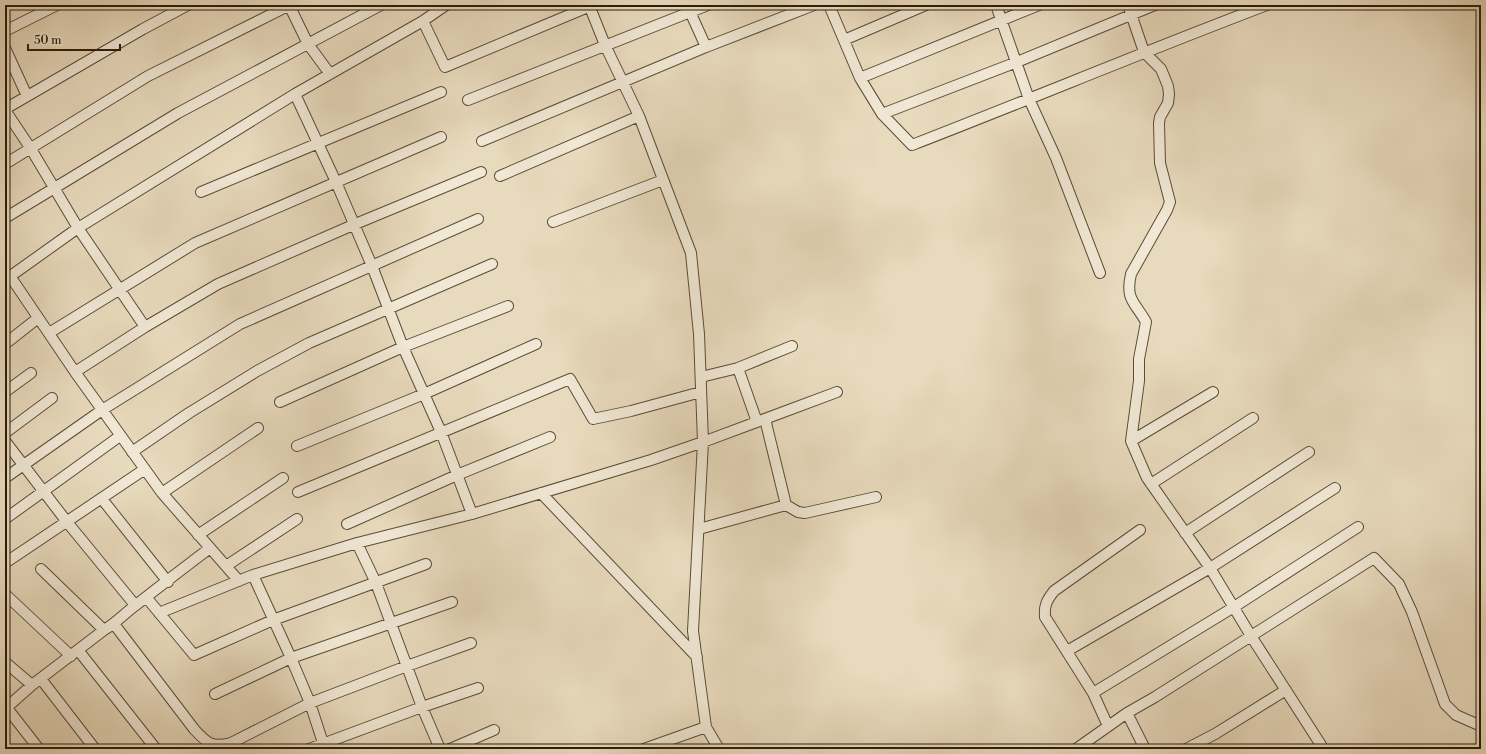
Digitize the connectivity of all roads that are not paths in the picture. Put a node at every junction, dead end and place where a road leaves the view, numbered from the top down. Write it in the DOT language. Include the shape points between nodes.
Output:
graph roads {
  1 [pos="57,5"];
  2 [pos="188,5"];
  3 [pos="289,5"];
  4 [pos="381,5"];
  5 [pos="446,5"];
  6 [pos="591,5"];
  7 [pos="708,5"];
  8 [pos="814,5"];
  9 [pos="829,5"];
  10 [pos="926,5"];
  11 [pos="996,5"];
  12 [pos="1039,5"];
  13 [pos="1155,5"];
  14 [pos="1267,5"];
  15 [pos="689,9"];
  16 [pos="1129,10"];
  17 [pos="1001,20"];
  18 [pos="422,21"];
  19 [pos="5,31"];
  20 [pos="844,40"];
  21 [pos="308,44"];
  22 [pos="606,45"];
  23 [pos="706,47"];
  24 [pos="5,48"];
  25 [pos="1144,52"];
  26 [pos="1017,62"];
  27 [pos="330,74"];
  28 [pos="860,78"];
  29 [pos="623,83"];
  30 [pos="441,92"];
  31 [pos="295,94"];
  32 [pos="27,96"];
  33 [pos="1030,99"];
  34 [pos="468,100"];
  35 [pos="5,109"];
  36 [pos="882,114"];
  37 [pos="639,116"];
  38 [pos="441,137"];
  39 [pos="482,141"];
  40 [pos="318,143"];
  41 [pos="31,149"];
  42 [pos="5,164"];
  43 [pos="481,172"];
  44 [pos="500,176"];
  45 [pos="663,180"];
  46 [pos="336,182"];
  47 [pos="54,189"];
  48 [pos="201,192"];
  49 [pos="5,218"];
  50 [pos="478,219"];
  51 [pos="553,222"];
  52 [pos="353,225"];
  53 [pos="78,228"];
  54 [pos="492,264"];
  55 [pos="372,266"];
  56 [pos="1100,273"];
  57 [pos="8,278"];
  58 [pos="120,290"];
  59 [pos="508,306"];
  60 [pos="389,309"];
  61 [pos="38,318"];
  62 [pos="145,327"];
  63 [pos="49,333"];
  64 [pos="5,344"];
  65 [pos="536,344"];
  66 [pos="792,346"];
  67 [pos="403,347"];
  68 [pos="738,368"];
  69 [pos="75,372"];
  70 [pos="31,373"];
  71 [pos="701,377"];
  72 [pos="5,392"];
  73 [pos="701,392"];
  74 [pos="837,392"];
  75 [pos="1213,392"];
  76 [pos="424,394"];
  77 [pos="52,398"];
  78 [pos="280,402"];
  79 [pos="102,410"];
  80 [pos="1253,418"];
  81 [pos="761,420"];
  82 [pos="258,428"];
  83 [pos="441,432"];
  84 [pos="5,433"];
  85 [pos="120,436"];
  86 [pos="550,437"];
  87 [pos="5,441"];
  88 [pos="703,442"];
  89 [pos="1131,442"];
  90 [pos="297,446"];
  91 [pos="132,452"];
  92 [pos="1309,452"];
  93 [pos="23,465"];
  94 [pos="145,469"];
  95 [pos="458,475"];
  96 [pos="5,478"];
  97 [pos="283,478"];
  98 [pos="1151,484"];
  99 [pos="1335,488"];
  100 [pos="43,491"];
  101 [pos="298,492"];
  102 [pos="162,493"];
  103 [pos="541,493"];
  104 [pos="876,497"];
  105 [pos="102,499"];
  106 [pos="786,505"];
  107 [pos="472,514"];
  108 [pos="5,519"];
  109 [pos="297,519"];
  110 [pos="66,522"];
  111 [pos="347,524"];
  112 [pos="1358,527"];
  113 [pos="698,529"];
  114 [pos="1140,530"];
  115 [pos="1185,533"];
  116 [pos="198,535"];
  117 [pos="357,543"];
  118 [pos="210,548"];
  119 [pos="5,563"];
  120 [pos="426,564"];
  121 [pos="226,566"];
  122 [pos="41,568"];
  123 [pos="1210,568"];
  124 [pos="253,576"];
  125 [pos="239,581"];
  126 [pos="168,582"];
  127 [pos="376,583"];
  128 [pos="5,594"];
  129 [pos="146,597"];
  130 [pos="452,602"];
  131 [pos="135,606"];
  132 [pos="1234,606"];
  133 [pos="160,613"];
  134 [pos="273,620"];
  135 [pos="114,624"];
  136 [pos="392,624"];
  137 [pos="104,630"];
  138 [pos="1251,636"];
  139 [pos="471,643"];
  140 [pos="1067,651"];
  141 [pos="74,653"];
  142 [pos="697,657"];
  143 [pos="291,658"];
  144 [pos="5,662"];
  145 [pos="407,666"];
  146 [pos="41,679"];
  147 [pos="32,685"];
  148 [pos="478,688"];
  149 [pos="1286,690"];
  150 [pos="1093,693"];
  151 [pos="215,694"];
  152 [pos="310,703"];
  153 [pos="422,707"];
  154 [pos="6,709"];
  155 [pos="1127,713"];
  156 [pos="1108,726"];
  157 [pos="1481,726"];
  158 [pos="706,727"];
  159 [pos="494,730"];
  160 [pos="323,743"];
  161 [pos="1321,745"];
  162 [pos="39,749"];
  163 [pos="96,749"];
  164 [pos="156,749"];
  165 [pos="309,749"];
  166 [pos="440,749"];
  167 [pos="450,749"];
  168 [pos="644,749"];
  169 [pos="719,749"];
  170 [pos="1076,749"];
  171 [pos="1145,749"];
  172 [pos="1186,749"];
  1 -- 19 [label="street"];
  2 -- 32 [label="street"];
  3 -- 21 [label="street"];
  3 -- 41 [label="street" via="148,76"];
  4 -- 21 [label="street"];
  5 -- 18 [label="street"];
  6 -- 18 [label="street" via="445,66"];
  6 -- 22 [label="street"];
  7 -- 15 [label="street"];
  8 -- 23 [label="street"];
  9 -- 20 [label="street"];
  10 -- 20 [label="street"];
  11 -- 17 [label="street"];
  12 -- 17 [label="street"];
  13 -- 16 [label="street"];
  14 -- 25 [label="street"];
  15 -- 22 [label="street"];
  15 -- 23 [label="street"];
  16 -- 25 [label="street"];
  16 -- 26 [label="street"];
  17 -- 26 [label="street"];
  17 -- 28 [label="street"];
  18 -- 27 [label="street"];
  20 -- 28 [label="street"];
  21 -- 27 [label="street"];
  21 -- 47 [label="street" via="178,113"];
  22 -- 29 [label="street"];
  22 -- 34 [label="street"];
  23 -- 29 [label="street"];
  24 -- 32 [label="street"];
  25 -- 33 [label="street"];
  25 -- 89 [label="street" via="1161,69 1168,86 1168,103 1159,123 1160,163 1170,202 1130,274 1128,286 1130,297 1146,322 1139,360 1139,381"];
  26 -- 33 [label="street"];
  26 -- 36 [label="street"];
  27 -- 31 [label="street"];
  28 -- 36 [label="street"];
  29 -- 37 [label="street"];
  29 -- 39 [label="street"];
  30 -- 40 [label="street"];
  31 -- 40 [label="street"];
  31 -- 53 [label="street"];
  32 -- 35 [label="street"];
  33 -- 36 [label="street" via="912,145"];
  33 -- 56 [label="street" via="1056,158"];
  35 -- 41 [label="street"];
  37 -- 44 [label="street"];
  37 -- 45 [label="street"];
  38 -- 46 [label="street"];
  40 -- 46 [label="street"];
  40 -- 48 [label="street"];
  41 -- 42 [label="street"];
  41 -- 47 [label="street"];
  43 -- 52 [label="street"];
  45 -- 51 [label="street"];
  45 -- 71 [label="street" via="691,253"];
  46 -- 52 [label="street"];
  46 -- 58 [label="street" via="195,243"];
  47 -- 49 [label="street"];
  47 -- 53 [label="street"];
  50 -- 55 [label="street"];
  52 -- 55 [label="street"];
  52 -- 62 [label="street" via="218,284"];
  53 -- 57 [label="street"];
  53 -- 58 [label="street"];
  54 -- 60 [label="street"];
  55 -- 60 [label="street"];
  55 -- 79 [label="street" via="240,324"];
  57 -- 61 [label="street"];
  58 -- 62 [label="street"];
  58 -- 63 [label="street"];
  59 -- 67 [label="street"];
  60 -- 67 [label="street"];
  60 -- 91 [label="street" via="309,343 257,370"];
  61 -- 63 [label="street"];
  61 -- 64 [label="street"];
  62 -- 69 [label="street"];
  63 -- 69 [label="street"];
  65 -- 76 [label="street"];
  66 -- 68 [label="street"];
  67 -- 76 [label="street"];
  67 -- 78 [label="street"];
  68 -- 71 [label="street"];
  68 -- 81 [label="street"];
  69 -- 79 [label="street"];
  70 -- 72 [label="street"];
  71 -- 73 [label="street"];
  73 -- 83 [label="street" via="593,419 570,379"];
  73 -- 88 [label="street"];
  74 -- 81 [label="street"];
  75 -- 89 [label="street"];
  76 -- 83 [label="street"];
  76 -- 90 [label="street"];
  77 -- 84 [label="street"];
  79 -- 85 [label="street"];
  79 -- 93 [label="street"];
  80 -- 98 [label="street"];
  81 -- 88 [label="street"];
  81 -- 106 [label="street"];
  82 -- 102 [label="street"];
  83 -- 95 [label="street"];
  83 -- 101 [label="street"];
  85 -- 91 [label="street"];
  85 -- 100 [label="street"];
  86 -- 95 [label="street"];
  87 -- 93 [label="street"];
  88 -- 103 [label="street"];
  88 -- 113 [label="street"];
  89 -- 98 [label="street"];
  91 -- 94 [label="street"];
  92 -- 115 [label="street"];
  93 -- 96 [label="street"];
  93 -- 100 [label="street"];
  94 -- 102 [label="street"];
  94 -- 105 [label="street"];
  95 -- 107 [label="street"];
  95 -- 111 [label="street"];
  97 -- 116 [label="street"];
  98 -- 115 [label="street"];
  99 -- 123 [label="street"];
  100 -- 108 [label="street"];
  100 -- 110 [label="street"];
  102 -- 116 [label="street"];
  103 -- 107 [label="street"];
  103 -- 142 [label="street"];
  104 -- 106 [label="street" via="805,513"];
  105 -- 110 [label="street"];
  105 -- 126 [label="street"];
  106 -- 113 [label="street"];
  107 -- 117 [label="street"];
  109 -- 121 [label="street"];
  110 -- 119 [label="street"];
  110 -- 131 [label="street"];
  112 -- 132 [label="street"];
  113 -- 142 [label="street" via="694,631"];
  114 -- 140 [label="street" via="1054,591 1048,599 1044,607 1045,617"];
  115 -- 123 [label="street"];
  116 -- 118 [label="street"];
  117 -- 124 [label="street"];
  117 -- 127 [label="street"];
  118 -- 121 [label="street"];
  118 -- 126 [label="street"];
  120 -- 127 [label="street"];
  121 -- 125 [label="street"];
  122 -- 137 [label="street"];
  123 -- 132 [label="street"];
  123 -- 140 [label="street"];
  124 -- 125 [label="street"];
  124 -- 134 [label="street"];
  125 -- 133 [label="street"];
  126 -- 129 [label="street"];
  127 -- 134 [label="street"];
  127 -- 136 [label="street"];
  128 -- 141 [label="street"];
  129 -- 131 [label="street"];
  129 -- 133 [label="street"];
  130 -- 136 [label="street"];
  131 -- 135 [label="street"];
  132 -- 138 [label="street"];
  132 -- 150 [label="street"];
  133 -- 134 [label="street" via="194,655"];
  134 -- 143 [label="street"];
  135 -- 137 [label="street"];
  135 -- 152 [label="street" via="194,728 212,745 231,743"];
  136 -- 143 [label="street"];
  136 -- 145 [label="street"];
  137 -- 141 [label="street"];
  138 -- 149 [label="street"];
  138 -- 155 [label="street"];
  138 -- 157 [label="street" via="1374,558 1399,584 1446,704 1456,715"];
  139 -- 145 [label="street"];
  140 -- 150 [label="street"];
  141 -- 146 [label="street"];
  141 -- 164 [label="street"];
  142 -- 158 [label="street"];
  143 -- 151 [label="street"];
  143 -- 152 [label="street"];
  144 -- 147 [label="street"];
  145 -- 152 [label="street"];
  145 -- 153 [label="street"];
  146 -- 147 [label="street"];
  146 -- 163 [label="street"];
  147 -- 154 [label="street"];
  148 -- 153 [label="street"];
  149 -- 161 [label="street"];
  149 -- 172 [label="street"];
  150 -- 156 [label="street"];
  152 -- 160 [label="street"];
  153 -- 160 [label="street"];
  153 -- 166 [label="street"];
  154 -- 162 [label="street"];
  155 -- 156 [label="street"];
  155 -- 171 [label="street"];
  156 -- 170 [label="street"];
  158 -- 168 [label="street"];
  158 -- 169 [label="street"];
  159 -- 167 [label="street"];
  160 -- 165 [label="street"];
}
